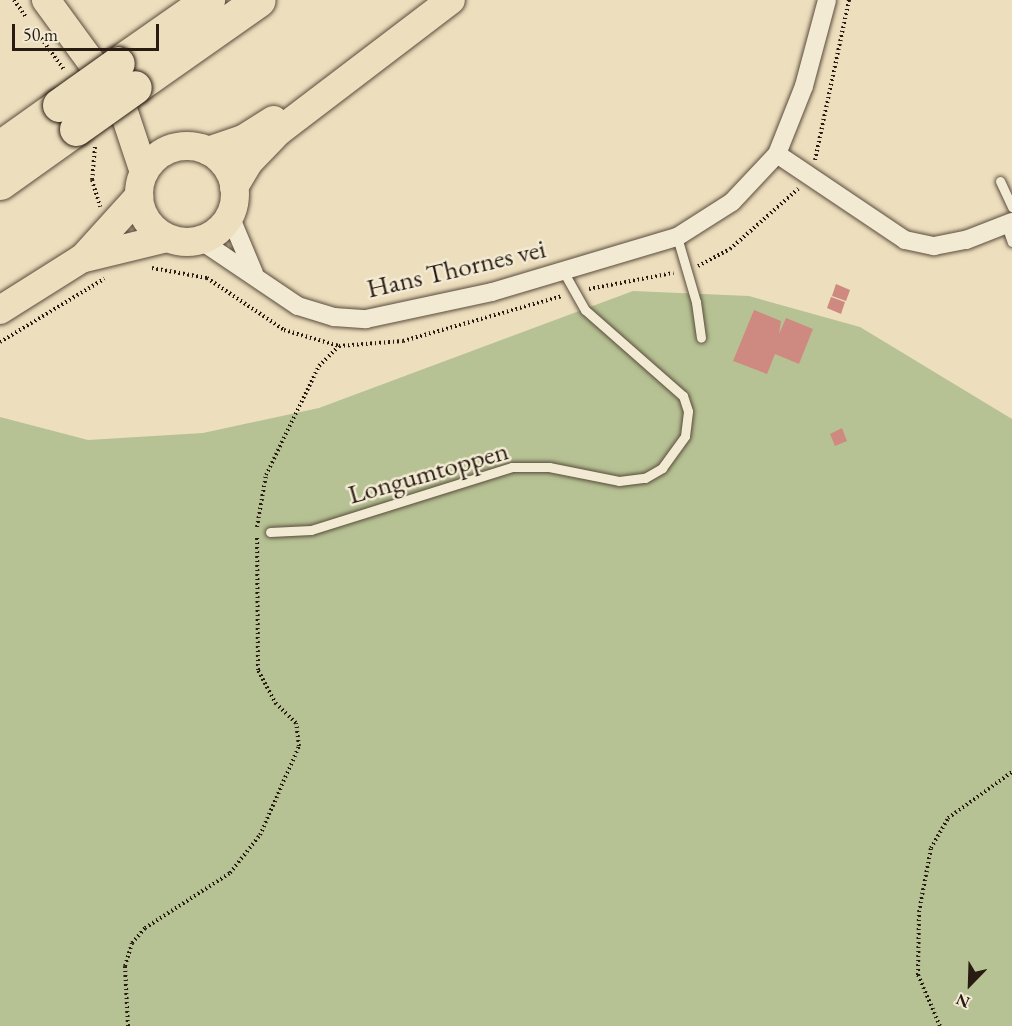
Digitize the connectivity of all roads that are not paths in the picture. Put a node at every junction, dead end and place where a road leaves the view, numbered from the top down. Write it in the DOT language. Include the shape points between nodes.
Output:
graph roads {
  1 [pos="46,0"];
  2 [pos="208,0"];
  3 [pos="259,0"];
  4 [pos="431,0"];
  5 [pos="451,0"];
  6 [pos="827,0"];
  7 [pos="125,85"];
  8 [pos="68,117"];
  9 [pos="0,147"];
  10 [pos="179,147"];
  11 [pos="208,151"];
  12 [pos="777,154"];
  13 [pos="1000,181"];
  14 [pos="0,183"];
  15 [pos="142,184"];
  16 [pos="234,188"];
  17 [pos="230,216"];
  18 [pos="1010,224"];
  19 [pos="167,237"];
  20 [pos="677,237"];
  21 [pos="200,240"];
  22 [pos="81,259"];
  23 [pos="563,271"];
  24 [pos="254,273"];
  25 [pos="0,310"];
  26 [pos="701,338"];
  27 [pos="270,532"];
  1 -- 7 [label="main road"];
  2 -- 7 [label="highway"];
  3 -- 7 [label="highway"];
  4 -- 11 [label="main road" via="271,122 233,144"];
  5 -- 16 [label="main road" via="279,131 249,162"];
  6 -- 12 [label="street, Hans Thornes vei" via="804,86"];
  7 -- 8 [label="highway, bridge"];
  7 -- 10 [label="main road"];
  7 -- 15 [label="main road"];
  8 -- 9 [label="highway"];
  8 -- 14 [label="highway"];
  10 -- 11 [label="main road"];
  10 -- 15 [label="main road" via="159,155"];
  11 -- 16 [label="main road" via="228,170"];
  12 -- 18 [label="street" via="905,240 934,246 966,240"];
  12 -- 20 [label="street, Hans Thornes vei" via="732,202"];
  13 -- 18 [label="lane"];
  15 -- 19 [label="main road" via="147,220"];
  15 -- 22 [label="main road"];
  16 -- 17 [label="main road"];
  17 -- 21 [label="main road" via="214,233"];
  17 -- 24 [label="street"];
  19 -- 21 [label="main road"];
  19 -- 22 [label="main road"];
  20 -- 23 [label="street, Hans Thornes vei"];
  20 -- 26 [label="lane" via="689,270"];
  21 -- 24 [label="street, Hans Thornes vei"];
  22 -- 25 [label="main road"];
  23 -- 24 [label="street, Hans Thornes vei" via="471,297 366,319 334,317 298,306"];
  23 -- 27 [label="lane, Longumtoppen" via="585,310 683,396 688,411 685,436 662,468 645,478 619,481 549,467 513,467 312,530"];
}
